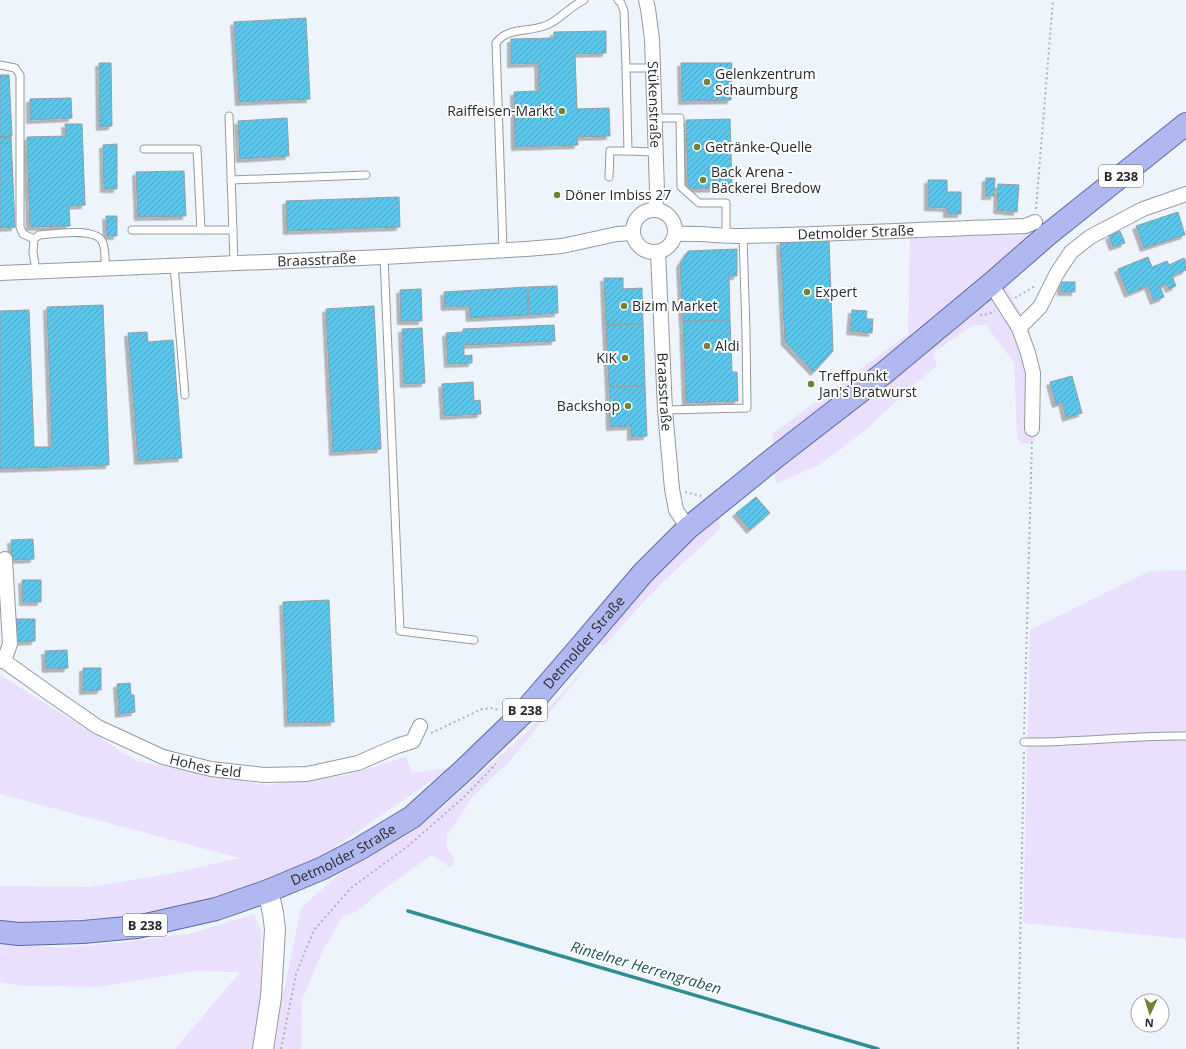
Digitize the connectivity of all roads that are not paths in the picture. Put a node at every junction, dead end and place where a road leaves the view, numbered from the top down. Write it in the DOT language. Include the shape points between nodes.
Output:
graph roads {
  1 [pos="584,0"];
  2 [pos="618,0"];
  3 [pos="646,0"];
  4 [pos="0,64"];
  5 [pos="626,68"];
  6 [pos="652,68"];
  7 [pos="229,116"];
  8 [pos="654,118"];
  9 [pos="1186,124"];
  10 [pos="144,149"];
  11 [pos="628,151"];
  12 [pos="656,152"];
  13 [pos="366,175"];
  14 [pos="610,177"];
  15 [pos="231,180"];
  16 [pos="1186,194"];
  17 [pos="655,210"];
  18 [pos="1035,222"];
  19 [pos="132,230"];
  20 [pos="201,230"];
  21 [pos="233,230"];
  22 [pos="633,233"];
  23 [pos="675,234"];
  24 [pos="726,236"];
  25 [pos="743,236"];
  26 [pos="34,239"];
  27 [pos="503,250"];
  28 [pos="658,252"];
  29 [pos="384,257"];
  30 [pos="234,262"];
  31 [pos="174,265"];
  32 [pos="105,269"];
  33 [pos="36,271"];
  34 [pos="0,273"];
  35 [pos="991,284"];
  36 [pos="1019,328"];
  37 [pos="185,395"];
  38 [pos="665,410"];
  39 [pos="1032,429"];
  40 [pos="688,528"];
  41 [pos="5,559"];
  42 [pos="474,640"];
  43 [pos="2,661"];
  44 [pos="420,726"];
  45 [pos="1186,736"];
  46 [pos="1024,742"];
  47 [pos="268,891"];
  48 [pos="0,932"];
  49 [pos="263,1049"];
  1 -- 27 [label="lane" via="550,24 512,32 501,37 496,44"];
  2 -- 5 [label="lane" via="624,11"];
  3 -- 6 [label="street, Stükenstraße" via="652,39"];
  4 -- 26 [label="lane" via="15,68 20,75 20,227 23,234"];
  5 -- 6 [label="lane"];
  5 -- 11 [label="lane"];
  6 -- 8 [label="street, Stükenstraße"];
  7 -- 15 [label="lane"];
  8 -- 12 [label="street, Stükenstraße"];
  8 -- 24 [label="lane" via="680,118 681,187 700,203 726,203"];
  9 -- 35 [label="main road, Detmolder Straße / B 238" via="1046,236"];
  10 -- 20 [label="lane" via="197,149"];
  11 -- 12 [label="lane"];
  11 -- 14 [label="lane" via="610,151"];
  12 -- 17 [label="street, Stükenstraße"];
  13 -- 15 [label="lane"];
  15 -- 21 [label="lane"];
  16 -- 36 [label="street" via="1143,209 1090,237 1072,252 1040,307"];
  17 -- 22 [label="street" via="648,211 637,219"];
  17 -- 23 [label="street" via="668,215 675,227"];
  18 -- 25 [label="street, Detmolder Straße" via="1025,226"];
  19 -- 20 [label="lane"];
  20 -- 21 [label="lane"];
  21 -- 30 [label="lane"];
  22 -- 27 [label="street, Braasstraße" via="562,246"];
  22 -- 28 [label="street" via="638,246 644,250"];
  23 -- 24 [label="street, Detmolder Straße"];
  23 -- 28 [label="street" via="670,246"];
  24 -- 25 [label="street, Detmolder Straße"];
  25 -- 38 [label="lane" via="747,408"];
  26 -- 32 [label="lane" via="39,235 84,232 98,237 105,252"];
  26 -- 33 [label="lane"];
  27 -- 29 [label="street, Braasstraße"];
  28 -- 38 [label="street, Braasstraße"];
  29 -- 30 [label="street, Braasstraße"];
  29 -- 42 [label="lane" via="400,631"];
  30 -- 31 [label="street, Braasstraße"];
  31 -- 32 [label="street, Braasstraße"];
  31 -- 37 [label="lane"];
  32 -- 33 [label="street, Braasstraße"];
  33 -- 34 [label="street, Braasstraße"];
  35 -- 36 [label="street"];
  35 -- 40 [label="main road, Detmolder Straße / B 238" via="884,373"];
  36 -- 39 [label="street" via="1033,373"];
  38 -- 40 [label="street, Braasstraße" via="676,510"];
  40 -- 47 [label="main road, Detmolder Straße / B 238" via="642,573 524,712 412,817 360,849"];
  41 -- 43 [label="street, Hohes Feld" via="10,644"];
  43 -- 44 [label="street, Hohes Feld" via="98,727 163,757 211,769 264,775 307,774 358,763 414,741"];
  45 -- 46 [label="lane" via="1135,736 1054,743"];
  47 -- 48 [label="main road, B 238" via="216,908 137,927 83,932"];
  47 -- 49 [label="main road" via="275,929 271,997"];
}
